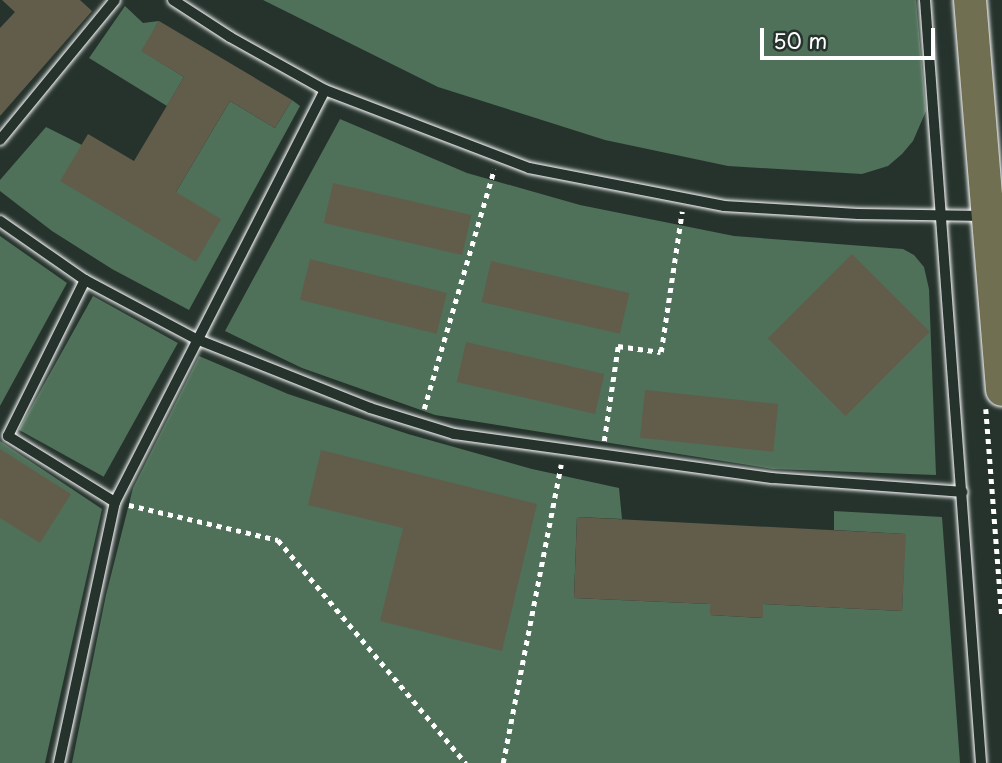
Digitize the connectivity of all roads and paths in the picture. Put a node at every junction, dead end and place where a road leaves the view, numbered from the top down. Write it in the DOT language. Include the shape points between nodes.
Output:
graph roads {
  1 [pos="115,0"];
  2 [pos="173,0"];
  3 [pos="925,0"];
  4 [pos="970,0"];
  5 [pos="325,90"];
  6 [pos="0,140"];
  7 [pos="497,155"];
  8 [pos="684,199"];
  9 [pos="942,216"];
  10 [pos="987,216"];
  11 [pos="0,221"];
  12 [pos="85,280"];
  13 [pos="196,339"];
  14 [pos="1002,390"];
  15 [pos="420,424"];
  16 [pos="564,451"];
  17 [pos="602,456"];
  18 [pos="962,492"];
  19 [pos="115,502"];
  20 [pos="59,763"];
  21 [pos="466,763"];
  22 [pos="503,763"];
  23 [pos="981,763"];
  1 -- 6 [label="lane"];
  2 -- 5 [label="lane"];
  3 -- 9 [label="lane"];
  4 -- 10 [label="highway"];
  5 -- 7 [label="lane"];
  5 -- 13 [label="lane"];
  7 -- 8 [label="lane" via="529,168"];
  7 -- 15 [label="path"];
  8 -- 9 [label="lane" via="724,206"];
  8 -- 17 [label="path" via="661,352 618,346"];
  9 -- 10 [label="lane"];
  9 -- 18 [label="lane"];
  10 -- 14 [label="highway"];
  11 -- 12 [label="lane"];
  12 -- 13 [label="lane"];
  12 -- 19 [label="lane" via="8,436"];
  13 -- 15 [label="lane"];
  13 -- 19 [label="lane"];
  15 -- 16 [label="lane" via="454,434"];
  16 -- 17 [label="lane"];
  16 -- 22 [label="path"];
  17 -- 18 [label="lane" via="772,478"];
  18 -- 23 [label="lane"];
  19 -- 20 [label="lane"];
  19 -- 21 [label="path" via="278,540"];
}
